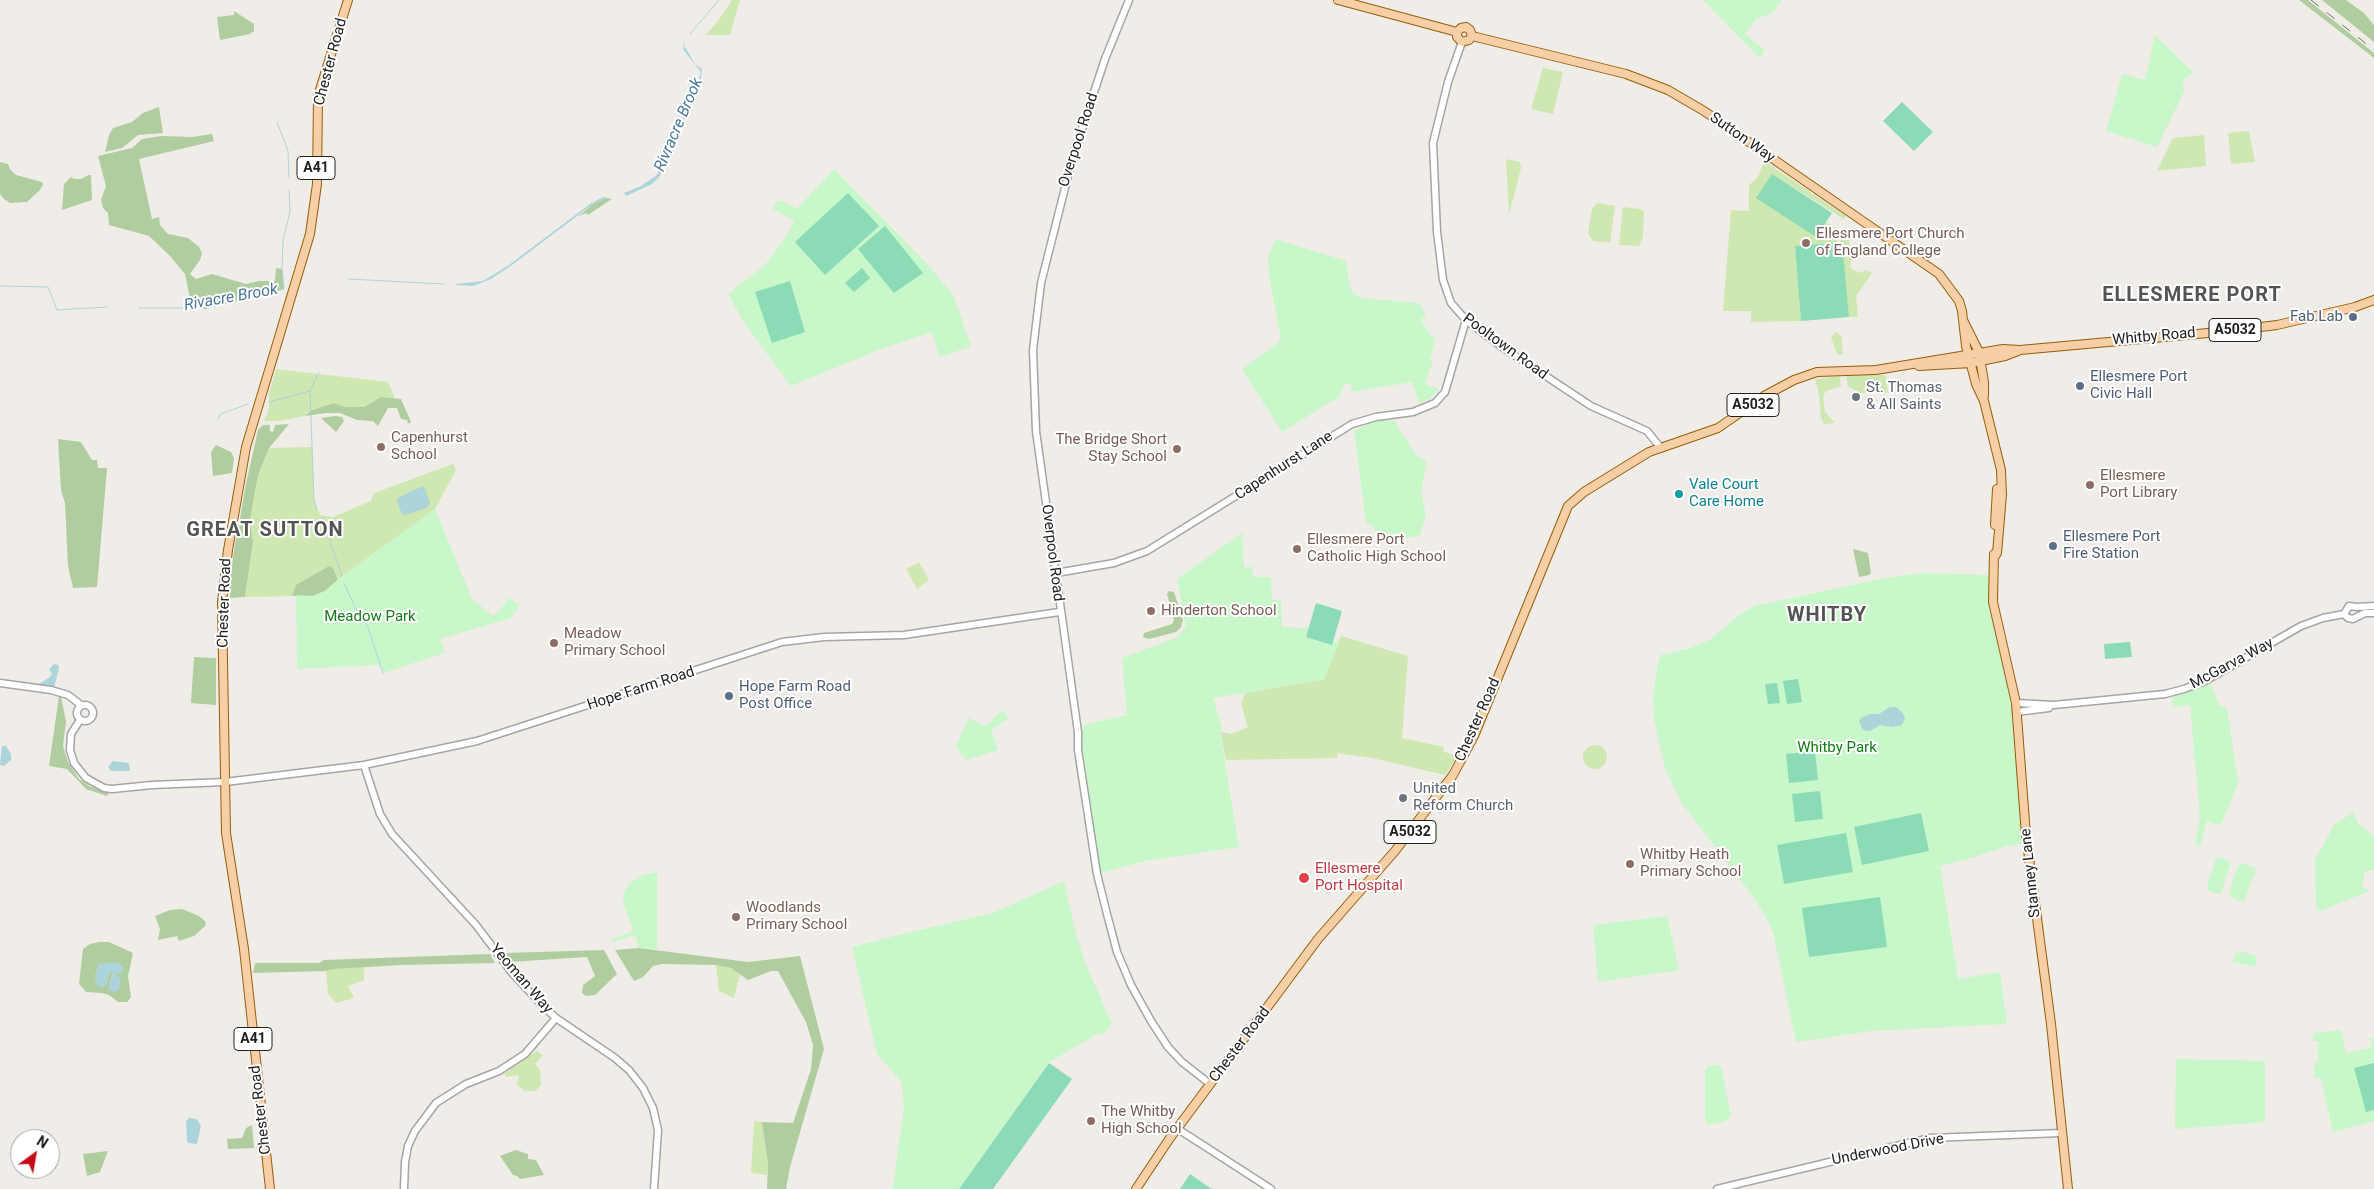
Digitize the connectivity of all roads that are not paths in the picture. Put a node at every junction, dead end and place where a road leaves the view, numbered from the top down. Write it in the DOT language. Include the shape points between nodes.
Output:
graph roads {
  1 [pos="348,0"];
  2 [pos="1129,0"];
  3 [pos="1338,0"];
  4 [pos="1457,32"];
  5 [pos="1472,36"];
  6 [pos="1462,42"];
  7 [pos="2374,300"];
  8 [pos="1466,320"];
  9 [pos="1963,320"];
  10 [pos="2020,350"];
  11 [pos="1979,352"];
  12 [pos="1968,354"];
  13 [pos="1981,361"];
  14 [pos="1971,363"];
  15 [pos="1910,366"];
  16 [pos="1984,400"];
  17 [pos="1718,428"];
  18 [pos="1993,443"];
  19 [pos="1660,447"];
  20 [pos="1994,558"];
  21 [pos="1056,572"];
  22 [pos="2374,606"];
  23 [pos="2357,608"];
  24 [pos="1059,612"];
  25 [pos="2374,613"];
  26 [pos="2344,614"];
  27 [pos="2357,617"];
  28 [pos="0,683"];
  29 [pos="2016,703"];
  30 [pos="81,705"];
  31 [pos="2054,705"];
  32 [pos="2016,712"];
  33 [pos="80,720"];
  34 [pos="364,765"];
  35 [pos="224,782"];
  36 [pos="556,1018"];
  37 [pos="1210,1084"];
  38 [pos="1178,1129"];
  39 [pos="2061,1133"];
  40 [pos="270,1189"];
  41 [pos="404,1189"];
  42 [pos="654,1189"];
  43 [pos="1136,1189"];
  44 [pos="1271,1189"];
  45 [pos="1717,1189"];
  46 [pos="2068,1189"];
  1 -- 35 [label="main road, Chester Road / A41" via="318,96 317,184 310,234 246,447 232,523 222,602"];
  2 -- 21 [label="street, Overpool Road" via="1105,59 1065,180 1036,313 1033,382 1036,432"];
  3 -- 4 [label="main road"];
  4 -- 5 [label="main road" via="1466,27"];
  4 -- 6 [label="main road"];
  5 -- 6 [label="main road"];
  5 -- 9 [label="main road, Sutton Way" via="1626,74 1684,99 1939,274 1958,301"];
  6 -- 8 [label="street, Pooltown Road" via="1444,98 1433,160 1442,280 1451,303"];
  7 -- 10 [label="main road, Whitby Road / A5032" via="2276,325"];
  8 -- 19 [label="street, Pooltown Road" via="1591,406 1648,431"];
  8 -- 21 [label="street, Capenhurst Lane" via="1445,392 1435,403 1413,412 1352,424 1147,552 1114,563"];
  9 -- 11 [label="main road, Sutton Way"];
  9 -- 12 [label="main road, Sutton Way"];
  10 -- 11 [label="main road, Whitby Road / A5032"];
  10 -- 13 [label="main road, Whitby Road / A5032"];
  11 -- 12 [label="main road, Whitby Road / A5032"];
  11 -- 13 [label="main road, Stanney Lane"];
  12 -- 14 [label="main road, Stanney Lane"];
  12 -- 15 [label="main road, Whitby Road / A5032"];
  13 -- 14 [label="main road, Whitby Road / A5032"];
  13 -- 16 [label="main road, Stanney Lane"];
  14 -- 15 [label="main road, Whitby Road / A5032"];
  14 -- 16 [label="main road, Stanney Lane"];
  15 -- 17 [label="main road, Whitby Road / A5032" via="1817,372 1764,396"];
  16 -- 18 [label="main road, Stanney Lane"];
  17 -- 19 [label="main road, Chester Road / A5032"];
  18 -- 20 [label="main road, Stanney Lane" via="1998,491"];
  18 -- 20 [label="main road, Stanney Lane" via="2001,470 2002,495"];
  19 -- 37 [label="main road, Chester Road / A5032" via="1622,467 1568,506 1474,736 1453,775 1395,851 1320,936"];
  20 -- 29 [label="main road, Stanney Lane" via="1993,602"];
  21 -- 24 [label="street, Overpool Road"];
  22 -- 23 [label="street"];
  23 -- 26 [label="street" via="2349,606"];
  23 -- 27 [label="street"];
  24 -- 34 [label="street, Hope Farm Road" via="904,635 824,637 782,642 501,734"];
  24 -- 37 [label="street, Overpool Road" via="1098,874 1117,952 1131,985 1168,1046 1188,1068"];
  25 -- 27 [label="street"];
  26 -- 27 [label="street" via="2350,619"];
  26 -- 31 [label="street, McGarva Way" via="2301,626 2184,689 2165,694"];
  28 -- 30 [label="street" via="60,692"];
  29 -- 31 [label="street, McGarva Way"];
  29 -- 32 [label="main road, Stanney Lane"];
  30 -- 33 [label="street" via="77,712"];
  30 -- 33 [label="street" via="88,705 94,713 89,721"];
  31 -- 32 [label="street, McGarva Way"];
  32 -- 39 [label="main road, Stanney Lane" via="2026,834 2051,1024"];
  33 -- 35 [label="street, Hope Farm Road" via="71,734 70,750 74,763 86,778 104,788"];
  34 -- 35 [label="street, Hope Farm Road"];
  34 -- 36 [label="street, Yeoman Way" via="376,806 392,834"];
  35 -- 40 [label="main road, Chester Road / A41" via="226,833 244,949"];
  36 -- 41 [label="street" via="525,1054 499,1071 466,1084 436,1104 408,1146"];
  36 -- 42 [label="street, Yeoman Way" via="615,1058 643,1088 653,1108 658,1130"];
  37 -- 38 [label="main road, Chester Road / A5032"];
  38 -- 43 [label="main road, Chester Road / A5032"];
  38 -- 44 [label="street"];
  39 -- 45 [label="street, Underwood Drive" via="1930,1138"];
  39 -- 46 [label="main road, Stanney Lane"];
}
